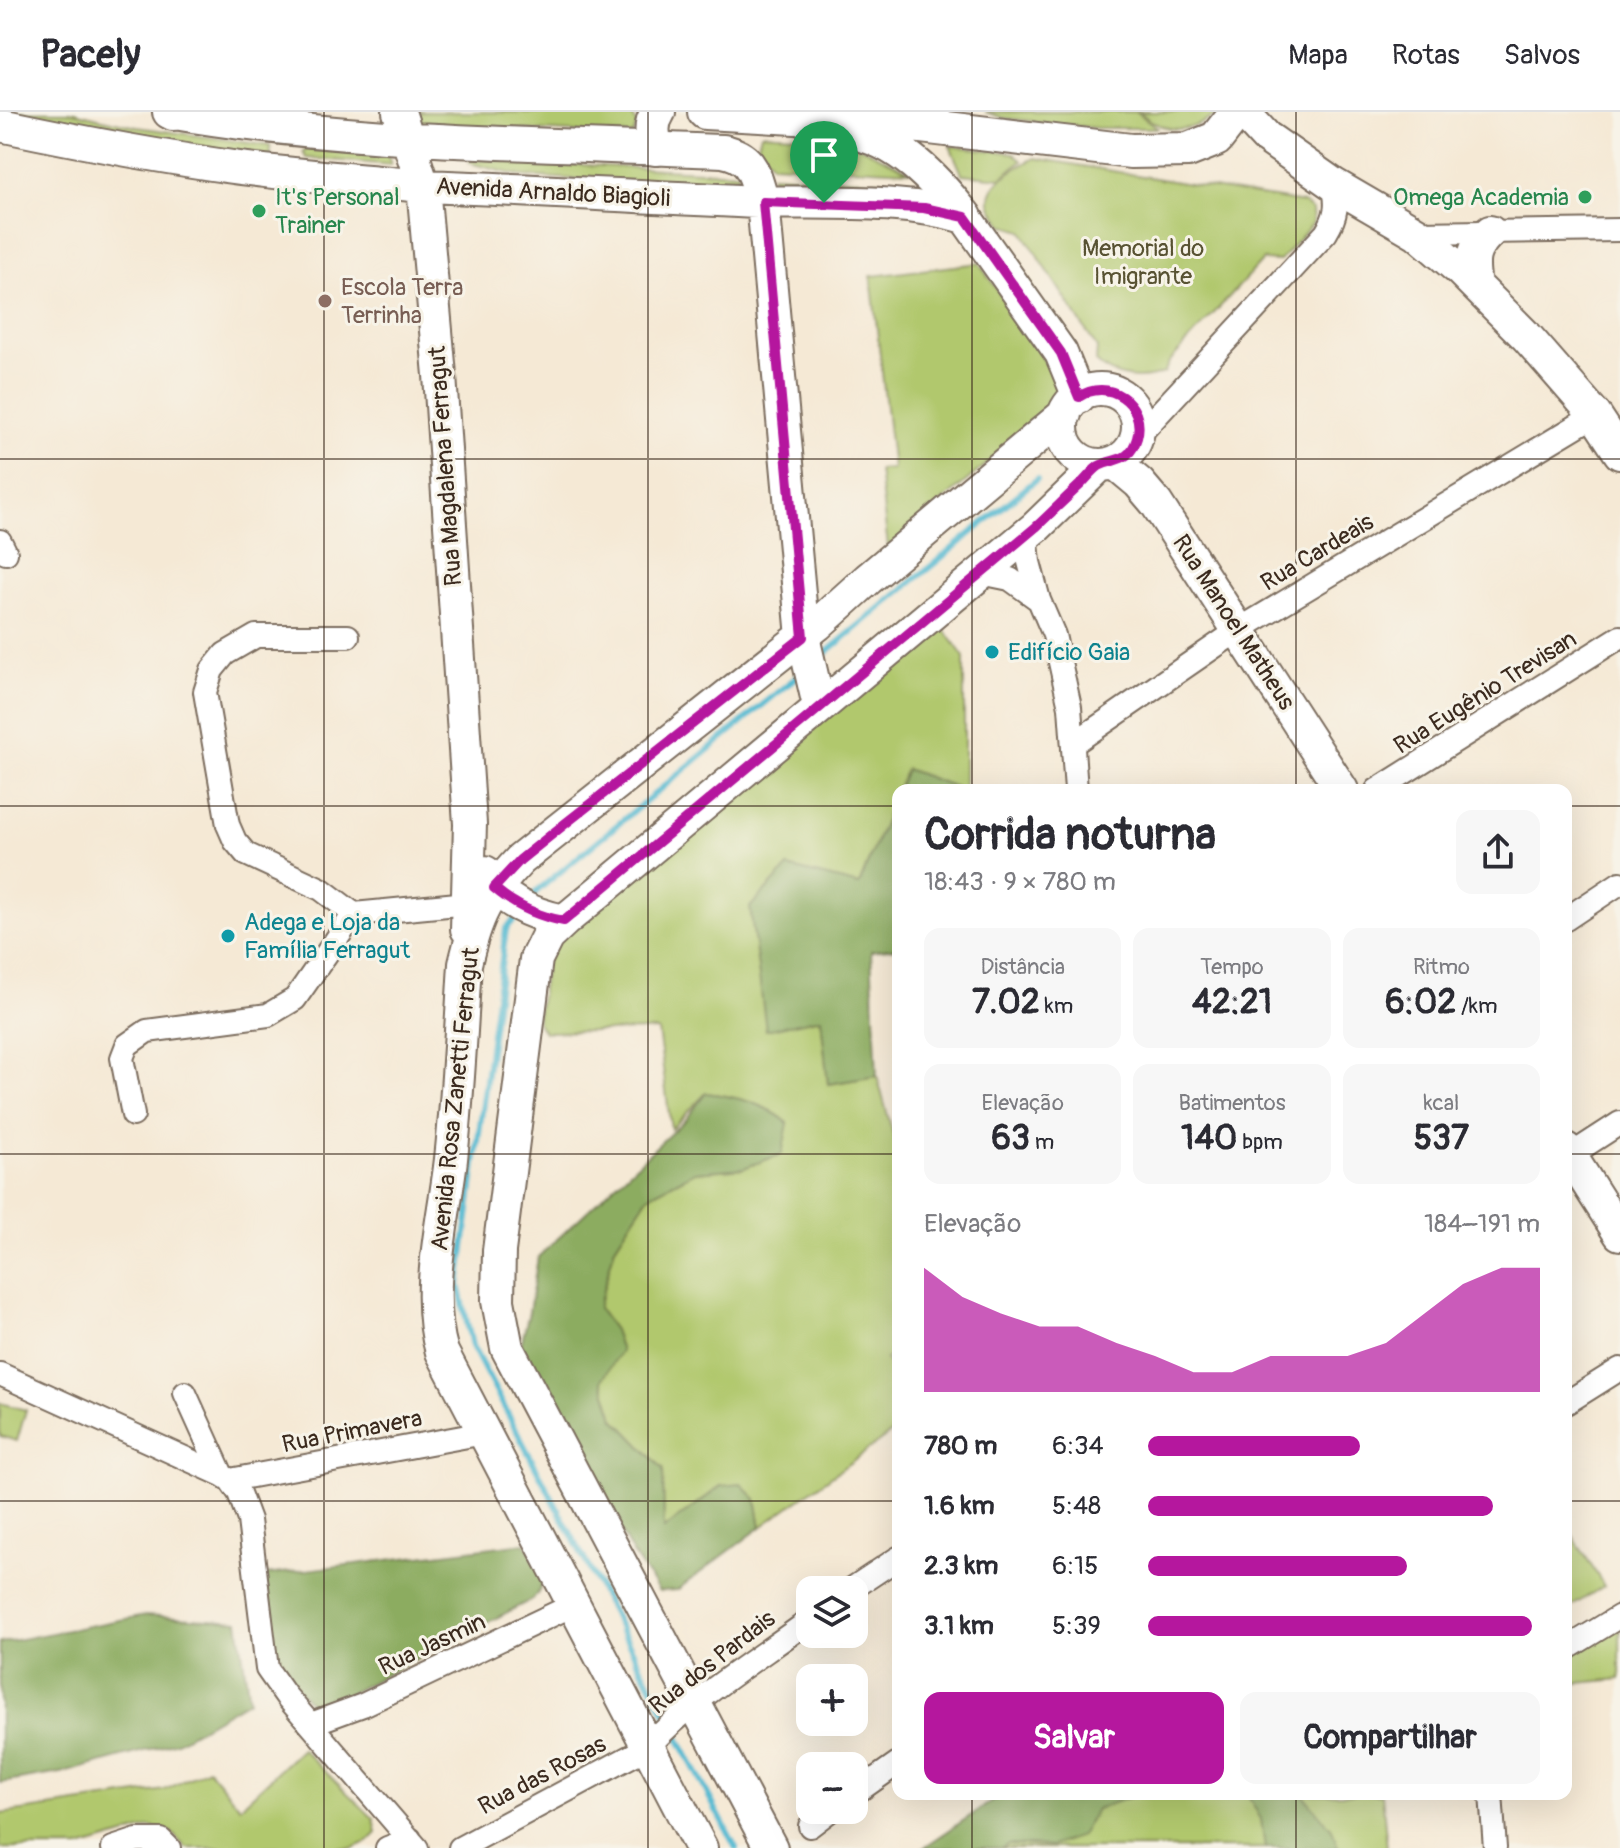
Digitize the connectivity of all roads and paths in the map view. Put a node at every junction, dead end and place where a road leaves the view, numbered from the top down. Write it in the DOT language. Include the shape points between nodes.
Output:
graph roads {
  1 [pos="172,112"];
  2 [pos="658,112"];
  3 [pos="705,112"];
  4 [pos="1240,112"];
  5 [pos="758,114"];
  6 [pos="948,121"];
  7 [pos="0,125"];
  8 [pos="295,129"];
  9 [pos="406,134"];
  10 [pos="656,148"];
  11 [pos="294,173"];
  12 [pos="1333,184"];
  13 [pos="423,186"];
  14 [pos="475,188"];
  15 [pos="763,202"];
  16 [pos="955,204"];
  17 [pos="1620,230"];
  18 [pos="1490,232"];
  19 [pos="1417,233"];
  20 [pos="1475,285"];
  21 [pos="1072,405"];
  22 [pos="1595,415"];
  23 [pos="1138,436"];
  24 [pos="1620,453"];
  25 [pos="1108,464"];
  26 [pos="1036,527"];
  27 [pos="798,565"];
  28 [pos="981,573"];
  29 [pos="868,579"];
  30 [pos="1039,600"];
  31 [pos="1240,629"];
  32 [pos="348,636"];
  33 [pos="803,637"];
  34 [pos="1620,637"];
  35 [pos="819,706"];
  36 [pos="1073,744"];
  37 [pos="1076,784"];
  38 [pos="1338,784"];
  39 [pos="1387,784"];
  40 [pos="1620,883"];
  41 [pos="481,896"];
  42 [pos="354,914"];
  43 [pos="1572,915"];
  44 [pos="564,921"];
  45 [pos="133,1115"];
  46 [pos="1620,1123"];
  47 [pos="1572,1151"];
  48 [pos="1572,1162"];
  49 [pos="1620,1234"];
  50 [pos="1620,1369"];
  51 [pos="0,1374"];
  52 [pos="185,1393"];
  53 [pos="1572,1399"];
  54 [pos="484,1433"];
  55 [pos="226,1477"];
  56 [pos="892,1562"];
  57 [pos="868,1578"];
  58 [pos="573,1605"];
  59 [pos="1620,1616"];
  60 [pos="796,1630"];
  61 [pos="1572,1645"];
  62 [pos="694,1705"];
  63 [pos="311,1724"];
  64 [pos="648,1747"];
  65 [pos="892,1767"];
  66 [pos="868,1784"];
  67 [pos="1491,1800"];
  68 [pos="813,1824"];
  69 [pos="810,1826"];
  70 [pos="414,1844"];
  71 [pos="113,1848"];
  72 [pos="169,1848"];
  73 [pos="387,1848"];
  74 [pos="460,1848"];
  75 [pos="701,1848"];
  76 [pos="771,1848"];
  77 [pos="1495,1848"];
  1 -- 8 [label="main road, Avenida Arnaldo Biagioli"];
  2 -- 10 [label="main road" via="652,134"];
  3 -- 5 [label="main road"];
  4 -- 6 [label="main road" via="1216,139 1188,150 1131,151"];
  4 -- 12 [label="main road"];
  5 -- 6 [label="main road"];
  5 -- 16 [label="main road" via="885,142"];
  6 -- 16 [label="main road" via="933,154"];
  7 -- 11 [label="main road, Avenida Arnaldo Biagioli" via="126,151"];
  8 -- 9 [label="main road, Avenida Arnaldo Biagioli"];
  8 -- 11 [label="main road" via="288,160"];
  9 -- 10 [label="main road, Avenida Arnaldo Biagioli"];
  9 -- 13 [label="main road, Rua Magdalena Ferragut"];
  9 -- 14 [label="main road" via="425,163"];
  10 -- 15 [label="main road, Avenida Arnaldo Biagioli" via="737,154 752,168"];
  11 -- 13 [label="main road, Avenida Arnaldo Biagioli"];
  12 -- 19 [label="main road"];
  12 -- 23 [label="street" via="1336,218 1326,233"];
  13 -- 14 [label="main road, Avenida Arnaldo Biagioli"];
  13 -- 41 [label="main road, Rua Magdalena Ferragut" via="470,824 481,862"];
  14 -- 15 [label="main road, Avenida Arnaldo Biagioli"];
  15 -- 16 [label="main road, Avenida Arnaldo Biagioli" via="924,208"];
  15 -- 27 [label="main road"];
  16 -- 21 [label="main road" via="1061,353"];
  17 -- 18 [label="street"];
  18 -- 19 [label="street"];
  18 -- 20 [label="main road" via="1479,242 1471,263"];
  19 -- 20 [label="main road"];
  20 -- 22 [label="main road"];
  21 -- 23 [label="main road" via="1085,392 1106,389 1125,398 1136,415"];
  21 -- 25 [label="main road" via="1062,426 1069,449 1087,463"];
  21 -- 29 [label="main road, Avenida Rosa Zanetti Ferragut"];
  22 -- 24 [label="main road"];
  22 -- 31 [label="street, Rua Cardeais"];
  23 -- 25 [label="main road" via="1133,447"];
  25 -- 26 [label="main road"];
  25 -- 31 [label="main road, Rua Manoel Matheus" via="1139,483 1156,503"];
  26 -- 28 [label="main road"];
  26 -- 30 [label="street" via="1027,543"];
  27 -- 29 [label="main road" via="814,582 836,587"];
  27 -- 33 [label="main road"];
  28 -- 30 [label="street" via="1010,579"];
  28 -- 35 [label="main road"];
  29 -- 33 [label="main road, Avenida Rosa Zanetti Ferragut"];
  30 -- 36 [label="street" via="1054,635"];
  31 -- 36 [label="street, Rua Cardeais"];
  31 -- 38 [label="main road, Rua Manoel Matheus"];
  32 -- 42 [label="street" via="256,636 225,654 212,670 205,692 235,841 246,854 321,889"];
  33 -- 35 [label="main road"];
  33 -- 41 [label="main road, Avenida Rosa Zanetti Ferragut"];
  34 -- 39 [label="street, Rua Eugênio Trevisan"];
  35 -- 44 [label="main road"];
  36 -- 37 [label="street"];
  40 -- 43 [label="street"];
  41 -- 42 [label="street"];
  41 -- 44 [label="main road"];
  41 -- 54 [label="main road, Avenida Rosa Zanetti Ferragut" via="465,964 434,1325 442,1352"];
  42 -- 45 [label="street" via="295,999 268,1015 147,1031 127,1045 122,1058"];
  44 -- 62 [label="main road" via="547,937 536,959 499,1251 498,1301 507,1348"];
  46 -- 47 [label="street"];
  48 -- 49 [label="main road"];
  50 -- 53 [label="street"];
  51 -- 55 [label="street"];
  52 -- 55 [label="street"];
  54 -- 55 [label="street, Rua Primavera"];
  54 -- 58 [label="main road, Avenida Rosa Zanetti Ferragut"];
  55 -- 63 [label="street" via="249,1520 267,1669"];
  56 -- 57 [label="street"];
  58 -- 63 [label="street, Rua Jasmin" via="363,1705"];
  58 -- 64 [label="main road, Avenida Rosa Zanetti Ferragut"];
  59 -- 61 [label="street"];
  60 -- 62 [label="street, Rua dos Pardais"];
  62 -- 64 [label="street, Rua dos Pardais"];
  62 -- 76 [label="main road"];
  63 -- 70 [label="street"];
  64 -- 74 [label="street, Rua das Rosas"];
  64 -- 75 [label="main road, Avenida Rosa Zanetti Ferragut"];
  65 -- 66 [label="street"];
  67 -- 77 [label="street"];
  68 -- 69 [label="street"];
  70 -- 73 [label="street"];
  71 -- 72 [label="street" via="161,1840"];
}
